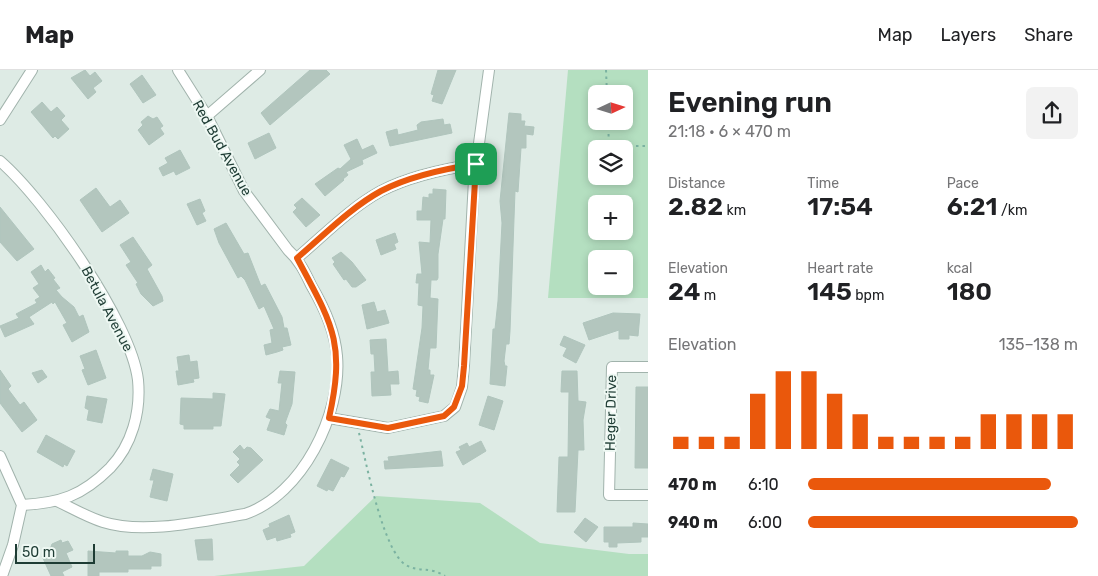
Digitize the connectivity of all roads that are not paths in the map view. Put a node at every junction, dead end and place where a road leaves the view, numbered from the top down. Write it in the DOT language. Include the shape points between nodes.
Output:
graph roads {
  1 [pos="32,70"];
  2 [pos="178,70"];
  3 [pos="260,70"];
  4 [pos="489,70"];
  5 [pos="207,116"];
  6 [pos="0,120"];
  7 [pos="0,161"];
  8 [pos="476,164"];
  9 [pos="297,258"];
  10 [pos="648,367"];
  11 [pos="329,418"];
  12 [pos="0,456"];
  13 [pos="648,495"];
  14 [pos="57,501"];
  15 [pos="22,504"];
  16 [pos="2,576"];
  1 -- 6 [label="street"];
  2 -- 5 [label="street, Red Bud Avenue"];
  3 -- 5 [label="street"];
  4 -- 8 [label="street"];
  5 -- 9 [label="street, Red Bud Avenue" via="244,191"];
  7 -- 14 [label="street, Betula Avenue" via="50,218 94,282 130,351 138,380 138,410 122,452 101,477 84,490"];
  8 -- 9 [label="street" via="403,181 379,192"];
  8 -- 11 [label="street" via="464,366 462,386 454,407 444,416 403,426 373,427"];
  9 -- 11 [label="street, Red Bud Avenue" via="323,306 335,341 337,372"];
  10 -- 13 [label="street, Heger Drive" via="612,367 609,495"];
  11 -- 14 [label="street, Red Bud Avenue" via="307,460 280,495 260,509 245,514 153,526 120,525 89,517"];
  12 -- 15 [label="street"];
  14 -- 15 [label="street, Betula Avenue"];
  15 -- 16 [label="street" via="13,546"];
}
